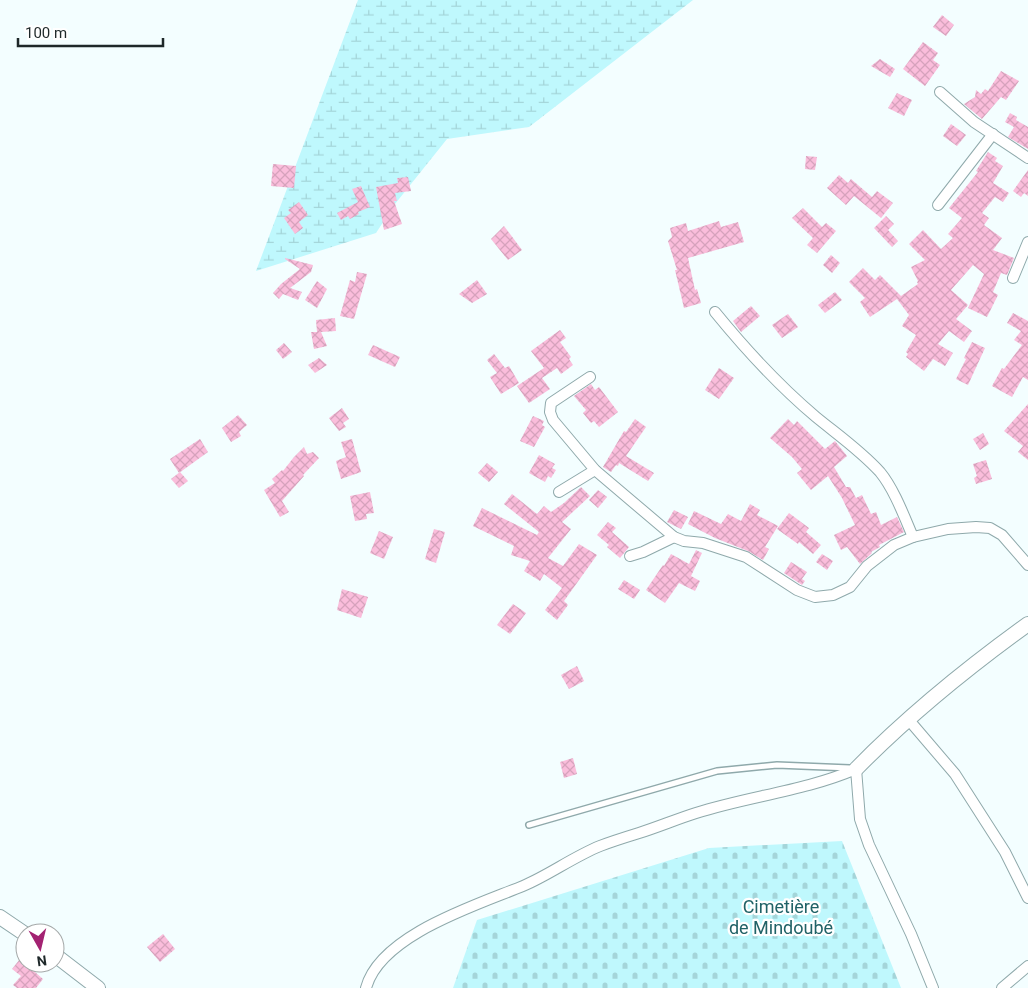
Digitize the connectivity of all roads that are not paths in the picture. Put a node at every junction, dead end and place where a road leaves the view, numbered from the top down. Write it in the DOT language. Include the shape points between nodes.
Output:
graph roads {
  1 [pos="940,92"];
  2 [pos="993,134"];
  3 [pos="1028,158"];
  4 [pos="938,205"];
  5 [pos="1028,242"];
  6 [pos="1013,278"];
  7 [pos="715,312"];
  8 [pos="590,377"];
  9 [pos="595,470"];
  10 [pos="559,492"];
  11 [pos="674,537"];
  12 [pos="913,537"];
  13 [pos="630,556"];
  14 [pos="1028,565"];
  15 [pos="1028,624"];
  16 [pos="908,719"];
  17 [pos="856,769"];
  18 [pos="529,825"];
  19 [pos="1028,898"];
  20 [pos="0,917"];
  21 [pos="15,927"];
  22 [pos="65,963"];
  23 [pos="1028,966"];
  24 [pos="98,988"];
  25 [pos="366,988"];
  26 [pos="933,988"];
  27 [pos="1002,988"];
  1 -- 2 [label="street"];
  2 -- 3 [label="street"];
  2 -- 4 [label="street"];
  5 -- 6 [label="street"];
  7 -- 12 [label="street" via="760,365 881,474"];
  8 -- 9 [label="street" via="551,403 550,412 553,420"];
  9 -- 10 [label="street"];
  9 -- 11 [label="street"];
  11 -- 12 [label="street" via="746,557 797,590 816,597 833,595 850,587 867,566 894,545"];
  11 -- 13 [label="street"];
  12 -- 14 [label="street" via="948,529 990,528 1002,535"];
  15 -- 16 [label="street"];
  16 -- 17 [label="street"];
  16 -- 19 [label="street" via="955,774 1005,852"];
  17 -- 18 [label="lane" via="777,765 717,771"];
  17 -- 25 [label="street" via="830,780 696,813 600,846 524,886 439,920 388,954 373,972"];
  17 -- 26 [label="street" via="860,819"];
  20 -- 21 [label="street"];
  22 -- 24 [label="street"];
  23 -- 27 [label="street"];
}
